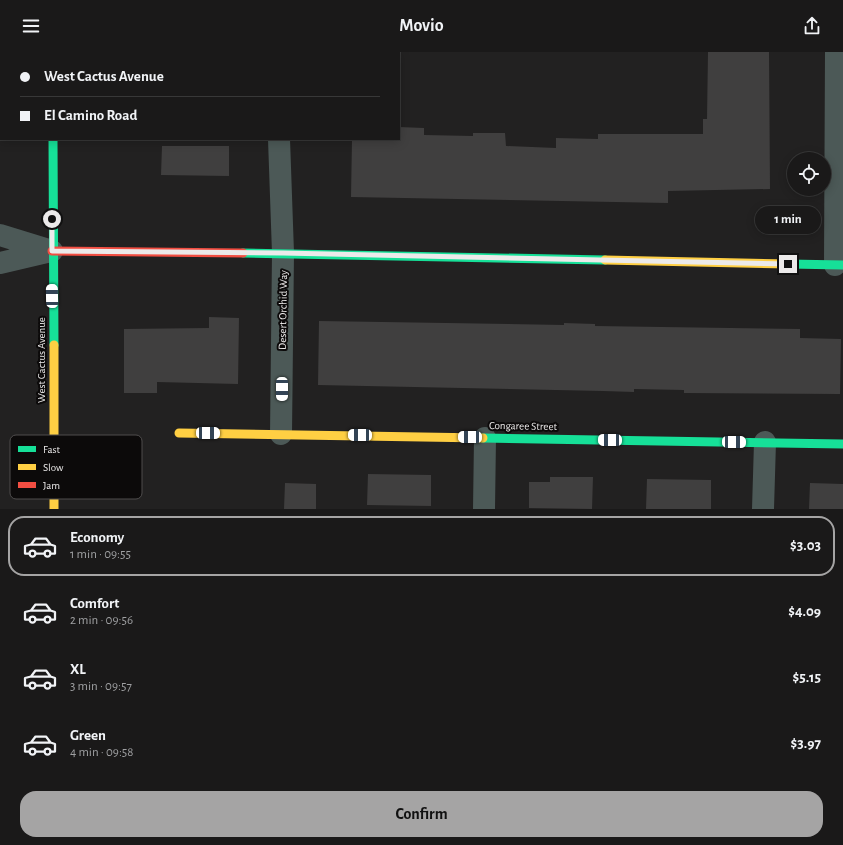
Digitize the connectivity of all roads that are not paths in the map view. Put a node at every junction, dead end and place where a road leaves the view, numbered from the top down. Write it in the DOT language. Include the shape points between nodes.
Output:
graph roads {
  1 [pos="836,52"];
  2 [pos="53,140"];
  3 [pos="279,140"];
  4 [pos="0,235"];
  5 [pos="52,251"];
  6 [pos="283,253"];
  7 [pos="0,263"];
  8 [pos="839,265"];
  9 [pos="179,433"];
  10 [pos="282,434"];
  11 [pos="53,435"];
  12 [pos="485,438"];
  13 [pos="765,442"];
  14 [pos="843,444"];
  15 [pos="54,499"];
  16 [pos="54,509"];
  17 [pos="484,509"];
  18 [pos="763,509"];
  1 -- 8 [label="street"];
  2 -- 5 [label="street, West Cactus Avenue"];
  3 -- 6 [label="street, Desert Orchid Way"];
  4 -- 5 [label="street"];
  5 -- 6 [label="street"];
  5 -- 7 [label="street"];
  5 -- 11 [label="street, West Cactus Avenue"];
  6 -- 8 [label="street"];
  6 -- 10 [label="street, Desert Orchid Way"];
  9 -- 10 [label="street, Congaree Street"];
  10 -- 12 [label="street, Congaree Street"];
  12 -- 13 [label="street, Congaree Street"];
  12 -- 17 [label="street"];
  13 -- 14 [label="street, Congaree Street"];
  13 -- 18 [label="street"];
  15 -- 16 [label="street, West Cactus Avenue"];
}
